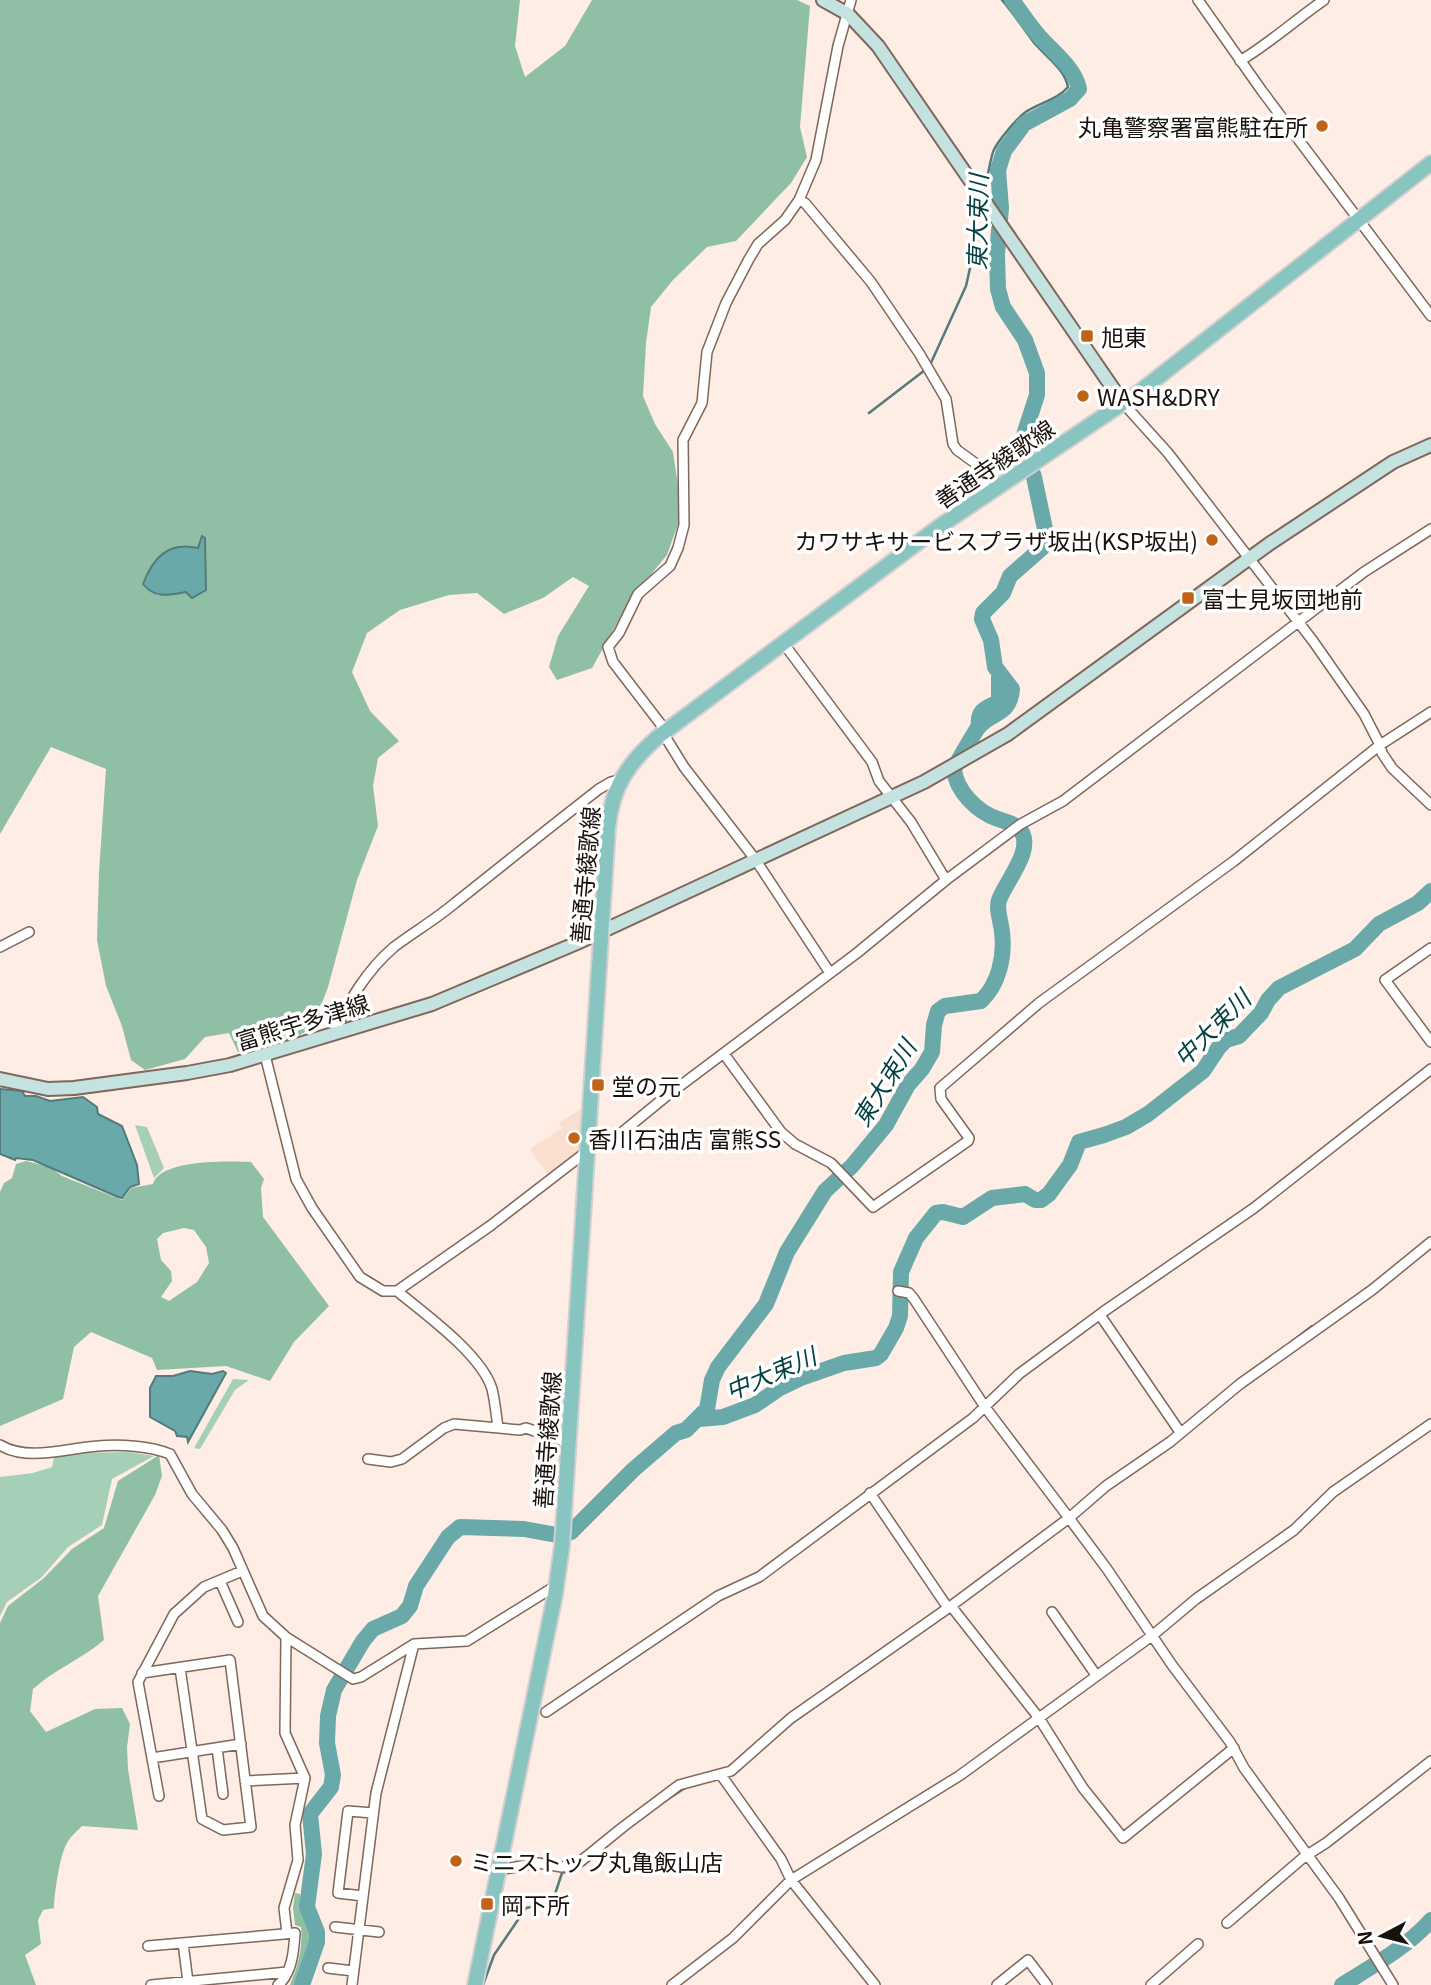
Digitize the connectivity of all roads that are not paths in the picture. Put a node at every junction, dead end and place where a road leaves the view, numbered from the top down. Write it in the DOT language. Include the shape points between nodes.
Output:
graph roads {
  1 [pos="823,0"];
  2 [pos="851,0"];
  3 [pos="1198,0"];
  4 [pos="1324,0"];
  5 [pos="848,15"];
  6 [pos="1240,61"];
  7 [pos="1431,163"];
  8 [pos="799,200"];
  9 [pos="1359,221"];
  10 [pos="1431,316"];
  11 [pos="1123,403"];
  12 [pos="1431,445"];
  13 [pos="988,493"];
  14 [pos="1431,529"];
  15 [pos="1251,559"];
  16 [pos="1299,623"];
  17 [pos="783,644"];
  18 [pos="1431,712"];
  19 [pos="665,732"];
  20 [pos="1380,745"];
  21 [pos="622,779"];
  22 [pos="890,798"];
  23 [pos="1431,805"];
  24 [pos="755,859"];
  25 [pos="946,880"];
  26 [pos="602,931"];
  27 [pos="29,932"];
  28 [pos="0,947"];
  29 [pos="1431,948"];
  30 [pos="830,973"];
  31 [pos="333,1035"];
  32 [pos="1431,1042"];
  33 [pos="724,1054"];
  34 [pos="265,1055"];
  35 [pos="1431,1069"];
  36 [pos="0,1079"];
  37 [pos="587,1149"];
  38 [pos="1431,1242"];
  39 [pos="397,1291"];
  40 [pos="900,1291"];
  41 [pos="1100,1315"];
  42 [pos="985,1407"];
  43 [pos="1431,1424"];
  44 [pos="498,1427"];
  45 [pos="1179,1431"];
  46 [pos="569,1443"];
  47 [pos="0,1445"];
  48 [pos="368,1459"];
  49 [pos="870,1493"];
  50 [pos="1066,1516"];
  51 [pos="242,1571"];
  52 [pos="220,1581"];
  53 [pos="557,1585"];
  54 [pos="947,1606"];
  55 [pos="1052,1612"];
  56 [pos="238,1622"];
  57 [pos="1153,1635"];
  58 [pos="286,1637"];
  59 [pos="414,1644"];
  60 [pos="180,1668"];
  61 [pos="142,1673"];
  62 [pos="1096,1675"];
  63 [pos="546,1712"];
  64 [pos="1039,1718"];
  65 [pos="240,1744"];
  66 [pos="218,1748"];
  67 [pos="1234,1748"];
  68 [pos="191,1752"];
  69 [pos="152,1758"];
  70 [pos="1431,1760"];
  71 [pos="723,1777"];
  72 [pos="305,1778"];
  73 [pos="245,1781"];
  74 [pos="223,1794"];
  75 [pos="159,1796"];
  76 [pos="373,1813"];
  77 [pos="1307,1855"];
  78 [pos="499,1870"];
  79 [pos="791,1880"];
  80 [pos="363,1896"];
  81 [pos="1227,1923"];
  82 [pos="335,1927"];
  83 [pos="359,1930"];
  84 [pos="287,1933"];
  85 [pos="379,1933"];
  86 [pos="183,1943"];
  87 [pos="1198,1944"];
  88 [pos="148,1946"];
  89 [pos="328,1968"];
  90 [pos="354,1971"];
  91 [pos="287,1972"];
  92 [pos="188,1982"];
  93 [pos="152,1985"];
  94 [pos="278,1985"];
  95 [pos="352,1985"];
  96 [pos="475,1985"];
  97 [pos="672,1985"];
  98 [pos="875,1985"];
  99 [pos="997,1985"];
  100 [pos="1047,1985"];
  101 [pos="1151,1985"];
  102 [pos="1393,1985"];
  1 -- 5 [label="street"];
  2 -- 5 [label="street"];
  3 -- 6 [label="street"];
  4 -- 6 [label="street"];
  5 -- 8 [label="street" via="820,145"];
  5 -- 11 [label="street" via="878,46"];
  6 -- 9 [label="street"];
  7 -- 9 [label="main road, 善通寺綾歌線"];
  8 -- 13 [label="street" via="872,282 946,398 953,444 975,463"];
  8 -- 19 [label="street" via="758,244 726,303 707,352 702,403 682,440 684,525 678,548 670,566 638,594 608,647 613,662"];
  9 -- 10 [label="street"];
  9 -- 11 [label="main road, 善通寺綾歌線"];
  11 -- 13 [label="main road, 善通寺綾歌線"];
  11 -- 15 [label="street"];
  12 -- 15 [label="street, 富熊宇多津線" via="1393,462"];
  13 -- 17 [label="main road, 善通寺綾歌線"];
  14 -- 16 [label="street" via="1364,572"];
  15 -- 16 [label="street"];
  15 -- 22 [label="street, 富熊宇多津線" via="1018,727"];
  16 -- 20 [label="street" via="1364,714"];
  16 -- 25 [label="street" via="1063,802 1021,824"];
  17 -- 19 [label="main road, 善通寺綾歌線"];
  17 -- 22 [label="street" via="872,762"];
  18 -- 20 [label="street"];
  19 -- 21 [label="main road, 善通寺綾歌線" via="631,762"];
  19 -- 24 [label="street" via="684,767"];
  20 -- 23 [label="street" via="1392,768"];
  20 -- 33 [label="street" via="1234,861 1039,1003 940,1088 941,1099 968,1141 873,1207 831,1163 780,1132"];
  21 -- 26 [label="main road, 善通寺綾歌線" via="610,804"];
  21 -- 31 [label="street" via="599,789 394,948 347,1003"];
  22 -- 24 [label="street, 富熊宇多津線"];
  22 -- 25 [label="street" via="911,822"];
  24 -- 26 [label="street, 富熊宇多津線"];
  24 -- 30 [label="street"];
  25 -- 30 [label="street"];
  26 -- 31 [label="street, 富熊宇多津線" via="432,1004"];
  26 -- 37 [label="main road, 善通寺綾歌線"];
  27 -- 28 [label="street"];
  29 -- 32 [label="street" via="1385,980"];
  30 -- 33 [label="street"];
  31 -- 34 [label="street, 富熊宇多津線"];
  33 -- 37 [label="street" via="614,1139"];
  34 -- 36 [label="street, 富熊宇多津線" via="187,1073 74,1088 48,1089"];
  34 -- 39 [label="street" via="294,1172 312,1208 360,1277 383,1291"];
  35 -- 41 [label="street" via="1254,1208"];
  37 -- 39 [label="street" via="490,1226"];
  37 -- 46 [label="main road, 善通寺綾歌線"];
  38 -- 45 [label="street"];
  39 -- 44 [label="street" via="485,1372"];
  40 -- 42 [label="street" via="914,1299"];
  41 -- 42 [label="street" via="1019,1374"];
  41 -- 45 [label="street"];
  42 -- 49 [label="street"];
  42 -- 50 [label="street"];
  43 -- 57 [label="street" via="1333,1492 1294,1530"];
  44 -- 46 [label="street" via="526,1428"];
  44 -- 48 [label="street" via="454,1424 402,1459"];
  45 -- 50 [label="street"];
  46 -- 53 [label="main road, 善通寺綾歌線"];
  47 -- 51 [label="street" via="34,1453 102,1445 170,1454 192,1494 226,1536"];
  49 -- 54 [label="street"];
  49 -- 63 [label="street" via="759,1577 718,1596"];
  50 -- 54 [label="street"];
  50 -- 57 [label="street"];
  51 -- 52 [label="street"];
  51 -- 58 [label="street" via="263,1616"];
  52 -- 56 [label="street"];
  52 -- 61 [label="street" via="204,1587 174,1614"];
  53 -- 59 [label="street" via="467,1641"];
  53 -- 78 [label="main road, 善通寺綾歌線"];
  54 -- 64 [label="street"];
  54 -- 71 [label="street" via="791,1718"];
  55 -- 62 [label="street" via="1073,1634"];
  57 -- 62 [label="street"];
  57 -- 67 [label="street"];
  58 -- 59 [label="street" via="353,1679"];
  58 -- 72 [label="street" via="285,1733"];
  59 -- 76 [label="street"];
  60 -- 61 [label="street"];
  60 -- 65 [label="street" via="230,1660"];
  60 -- 68 [label="street"];
  61 -- 69 [label="street" via="138,1682"];
  62 -- 64 [label="street"];
  64 -- 67 [label="street" via="1083,1788 1123,1838"];
  64 -- 79 [label="street" via="958,1776"];
  65 -- 66 [label="street"];
  65 -- 73 [label="street"];
  66 -- 68 [label="street"];
  66 -- 74 [label="street"];
  67 -- 77 [label="street" via="1244,1769"];
  68 -- 69 [label="street"];
  68 -- 73 [label="street" via="202,1819 223,1830 251,1827"];
  69 -- 75 [label="street"];
  70 -- 77 [label="street"];
  71 -- 78 [label="street" via="679,1785 573,1865 538,1863"];
  71 -- 79 [label="street" via="781,1858"];
  72 -- 73 [label="street"];
  72 -- 84 [label="street" via="295,1825 298,1860 284,1908"];
  76 -- 80 [label="street"];
  76 -- 80 [label="street" via="348,1811 341,1866 338,1893"];
  77 -- 81 [label="street"];
  77 -- 102 [label="street"];
  78 -- 96 [label="main road, 善通寺綾歌線"];
  79 -- 97 [label="street" via="733,1938"];
  79 -- 98 [label="street"];
  80 -- 83 [label="street"];
  82 -- 83 [label="street"];
  83 -- 85 [label="street"];
  83 -- 90 [label="street"];
  84 -- 86 [label="street"];
  84 -- 91 [label="street" via="295,1933"];
  86 -- 88 [label="street"];
  86 -- 92 [label="street"];
  87 -- 101 [label="street"];
  89 -- 90 [label="street"];
  90 -- 95 [label="street"];
  91 -- 92 [label="street"];
  91 -- 94 [label="street"];
  92 -- 93 [label="street"];
  99 -- 100 [label="street" via="1028,1960"];
}
